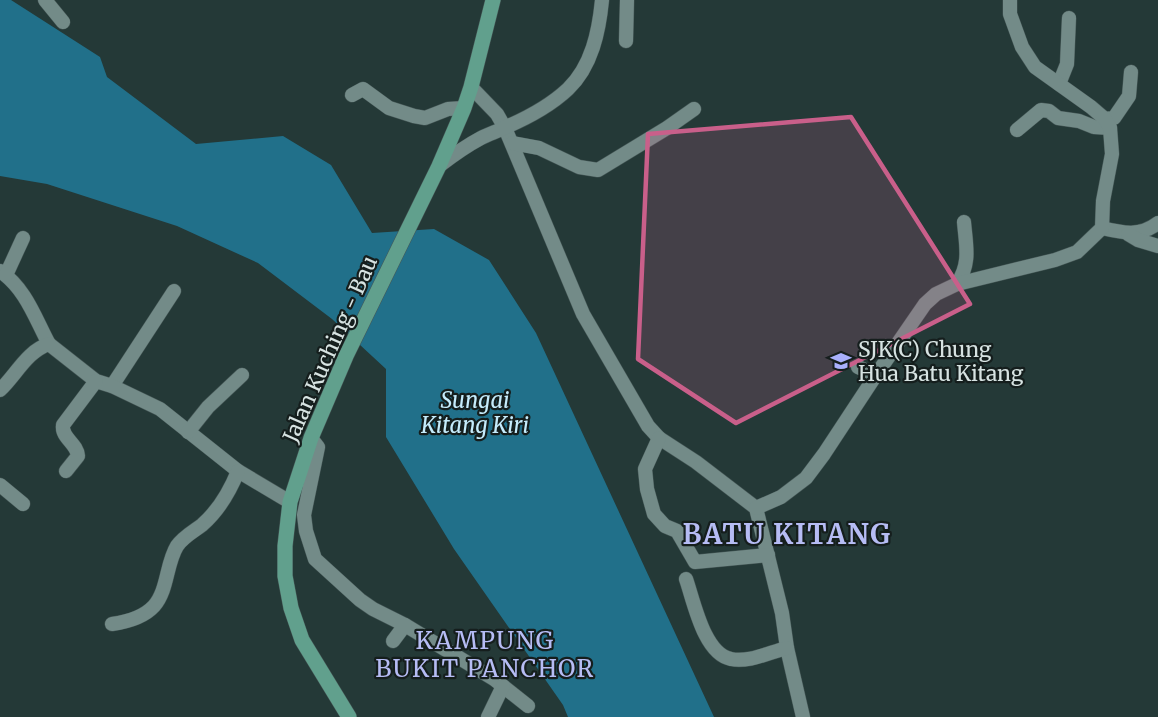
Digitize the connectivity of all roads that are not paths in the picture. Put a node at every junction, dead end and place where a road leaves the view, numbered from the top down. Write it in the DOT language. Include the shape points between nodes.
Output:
graph roads {
  1 [pos="45,0"];
  2 [pos="493,0"];
  3 [pos="602,0"];
  4 [pos="627,0"];
  5 [pos="1010,0"];
  6 [pos="1069,18"];
  7 [pos="63,22"];
  8 [pos="626,41"];
  9 [pos="1131,72"];
  10 [pos="1059,84"];
  11 [pos="471,87"];
  12 [pos="352,95"];
  13 [pos="464,108"];
  14 [pos="694,109"];
  15 [pos="1108,123"];
  16 [pos="505,128"];
  17 [pos="1017,130"];
  18 [pos="512,143"];
  19 [pos="439,166"];
  20 [pos="964,222"];
  21 [pos="1158,223"];
  22 [pos="1102,228"];
  23 [pos="1128,234"];
  24 [pos="23,238"];
  25 [pos="1158,246"];
  26 [pos="3,273"];
  27 [pos="957,284"];
  28 [pos="174,291"];
  29 [pos="49,344"];
  30 [pos="858,367"];
  31 [pos="242,375"];
  32 [pos="876,375"];
  33 [pos="96,381"];
  34 [pos="112,386"];
  35 [pos="0,390"];
  36 [pos="188,432"];
  37 [pos="311,438"];
  38 [pos="659,438"];
  39 [pos="66,471"];
  40 [pos="238,471"];
  41 [pos="0,485"];
  42 [pos="290,502"];
  43 [pos="23,504"];
  44 [pos="756,508"];
  45 [pos="768,555"];
  46 [pos="686,579"];
  47 [pos="112,624"];
  48 [pos="405,625"];
  49 [pos="393,641"];
  50 [pos="787,648"];
  51 [pos="503,686"];
  52 [pos="528,706"];
  53 [pos="349,717"];
  54 [pos="488,717"];
  55 [pos="803,717"];
  1 -- 7 [label="street"];
  2 -- 11 [label="main road, Jalan Kuching - Bau"];
  3 -- 16 [label="street" via="599,26 581,73 538,110"];
  4 -- 8 [label="street"];
  5 -- 10 [label="street" via="1010,14 1022,47 1035,67"];
  6 -- 10 [label="street" via="1066,64"];
  9 -- 15 [label="street" via="1129,96"];
  10 -- 15 [label="street"];
  11 -- 13 [label="main road, Jalan Kuching - Bau"];
  11 -- 16 [label="street"];
  12 -- 13 [label="street" via="363,89 389,108 425,117"];
  13 -- 19 [label="main road, Jalan Kuching - Bau"];
  14 -- 18 [label="street" via="598,170 579,167 539,148"];
  15 -- 17 [label="street" via="1094,127 1041,110"];
  15 -- 22 [label="street" via="1112,154"];
  16 -- 18 [label="street"];
  16 -- 19 [label="street" via="483,137"];
  18 -- 38 [label="street" via="583,314 648,426"];
  19 -- 37 [label="main road, Jalan Kuching - Bau" via="346,356"];
  20 -- 27 [label="street" via="967,255 965,272"];
  21 -- 23 [label="street"];
  22 -- 23 [label="street"];
  22 -- 27 [label="street" via="1077,252"];
  23 -- 25 [label="street"];
  24 -- 26 [label="street"];
  26 -- 29 [label="street" via="26,299"];
  27 -- 32 [label="street" via="925,304"];
  28 -- 34 [label="street"];
  29 -- 33 [label="street"];
  29 -- 35 [label="street" via="30,354"];
  30 -- 32 [label="street"];
  31 -- 36 [label="street"];
  32 -- 44 [label="street" via="806,478 781,497"];
  33 -- 34 [label="street"];
  33 -- 39 [label="street" via="63,425 63,433 78,450"];
  34 -- 36 [label="street" via="160,409"];
  36 -- 40 [label="street"];
  37 -- 42 [label="main road, Jalan Kuching - Bau"];
  37 -- 48 [label="street" via="318,447 304,515 315,559 360,600"];
  38 -- 44 [label="street"];
  38 -- 45 [label="street" via="645,469 647,489 654,513 665,526 677,531 695,562"];
  40 -- 42 [label="street"];
  40 -- 47 [label="street" via="215,511 178,545 153,607 136,618"];
  41 -- 43 [label="street"];
  42 -- 53 [label="main road, Jalan Kuching - Bau" via="285,576 291,609 303,640"];
  44 -- 45 [label="street"];
  45 -- 50 [label="street" via="783,613"];
  46 -- 50 [label="street" via="704,632 721,655 742,659"];
  48 -- 49 [label="street"];
  48 -- 51 [label="street"];
  50 -- 55 [label="street"];
  51 -- 52 [label="street"];
  51 -- 54 [label="street"];
}
